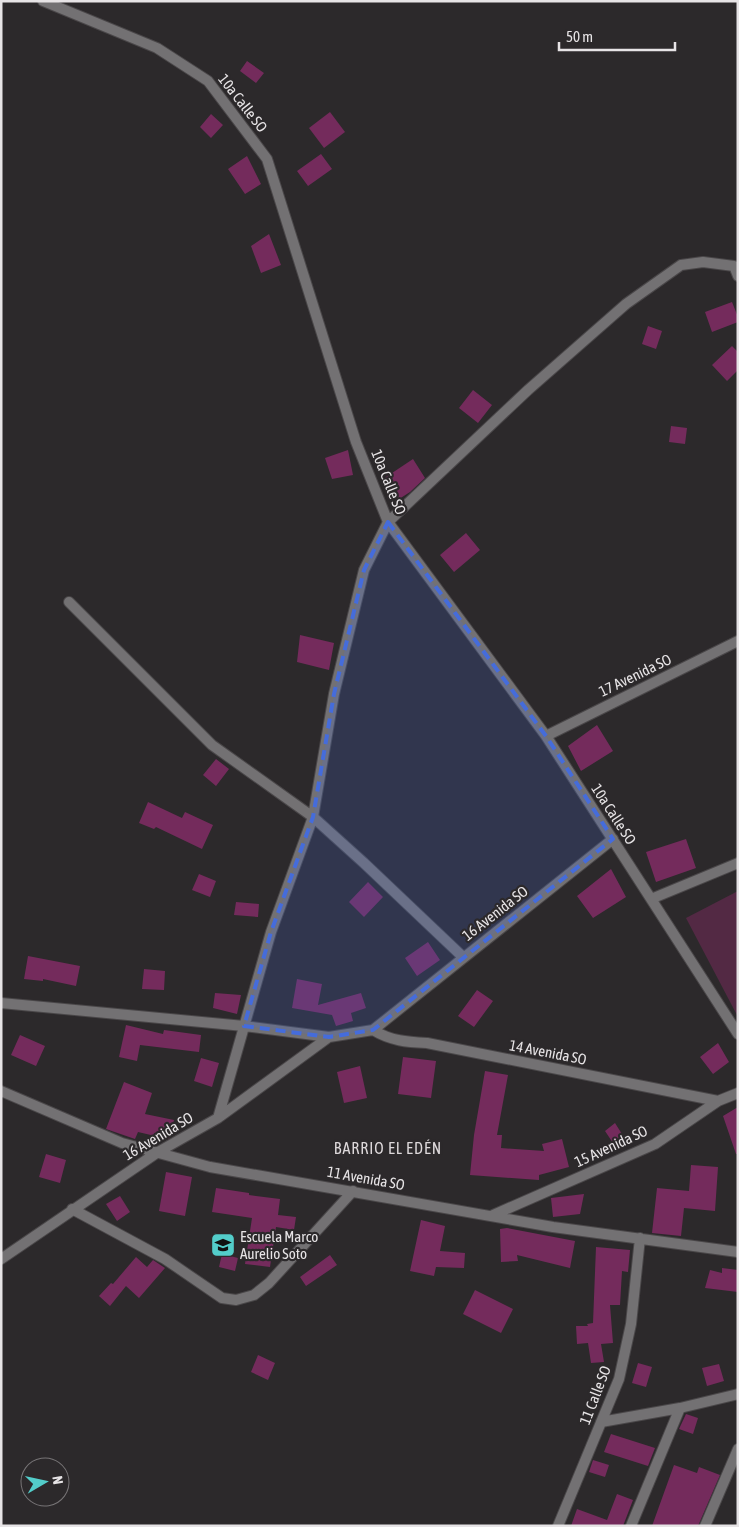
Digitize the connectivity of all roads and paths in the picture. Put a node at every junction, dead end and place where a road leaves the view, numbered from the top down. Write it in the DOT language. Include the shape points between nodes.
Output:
graph roads {
  1 [pos="43,1"];
  2 [pos="736,271"];
  3 [pos="388,522"];
  4 [pos="69,602"];
  5 [pos="738,641"];
  6 [pos="546,736"];
  7 [pos="313,817"];
  8 [pos="612,839"];
  9 [pos="738,863"];
  10 [pos="650,898"];
  11 [pos="463,957"];
  12 [pos="1,1002"];
  13 [pos="244,1026"];
  14 [pos="373,1030"];
  15 [pos="738,1034"];
  16 [pos="329,1037"];
  17 [pos="1,1091"];
  18 [pos="738,1093"];
  19 [pos="718,1101"];
  20 [pos="218,1118"];
  21 [pos="158,1152"];
  22 [pos="353,1191"];
  23 [pos="72,1209"];
  24 [pos="492,1216"];
  25 [pos="640,1238"];
  26 [pos="738,1252"];
  27 [pos="1,1258"];
  28 [pos="738,1394"];
  29 [pos="680,1408"];
  30 [pos="601,1422"];
  31 [pos="738,1449"];
  32 [pos="558,1526"];
  33 [pos="631,1526"];
  34 [pos="705,1526"];
  1 -- 3 [label="street, 10a Calle SO" via="157,48 208,81 267,159 356,442"];
  2 -- 3 [label="street" via="703,262 681,265 626,304 528,390"];
  3 -- 6 [label="street, 10a Calle SO"];
  3 -- 7 [label="street" via="364,570 334,694"];
  4 -- 7 [label="street" via="212,745"];
  5 -- 6 [label="street, 17 Avenida SO"];
  6 -- 8 [label="street, 10a Calle SO"];
  7 -- 11 [label="street"];
  7 -- 13 [label="street" via="271,932"];
  8 -- 10 [label="street, 10a Calle SO"];
  8 -- 11 [label="street, 16 Avenida SO"];
  9 -- 10 [label="street"];
  10 -- 15 [label="street, 10a Calle SO"];
  11 -- 14 [label="street, 16 Avenida SO"];
  12 -- 13 [label="street"];
  13 -- 16 [label="street"];
  13 -- 20 [label="street"];
  14 -- 16 [label="street"];
  14 -- 19 [label="street, 14 Avenida SO" via="402,1042 427,1043"];
  16 -- 20 [label="street, 16 Avenida SO"];
  17 -- 21 [label="street, 11 Avenida SO" via="122,1143"];
  18 -- 19 [label="street, 15 Avenida SO"];
  19 -- 24 [label="street, 15 Avenida SO" via="655,1144"];
  20 -- 21 [label="street, 16 Avenida SO"];
  21 -- 22 [label="street, 11 Avenida SO" via="210,1167"];
  21 -- 23 [label="street, 16 Avenida SO"];
  22 -- 23 [label="street" via="269,1283 254,1295 236,1300 222,1298 165,1259"];
  22 -- 24 [label="street, 11 Avenida SO"];
  23 -- 27 [label="street, 16 Avenida SO"];
  24 -- 25 [label="street, 11 Avenida SO"];
  25 -- 26 [label="street, 11 Avenida SO"];
  25 -- 30 [label="street, 11 Calle SO" via="631,1324 619,1379"];
  28 -- 29 [label="street"];
  29 -- 30 [label="street"];
  29 -- 33 [label="street"];
  30 -- 32 [label="street, 11 Calle SO"];
  31 -- 34 [label="street"];
}
